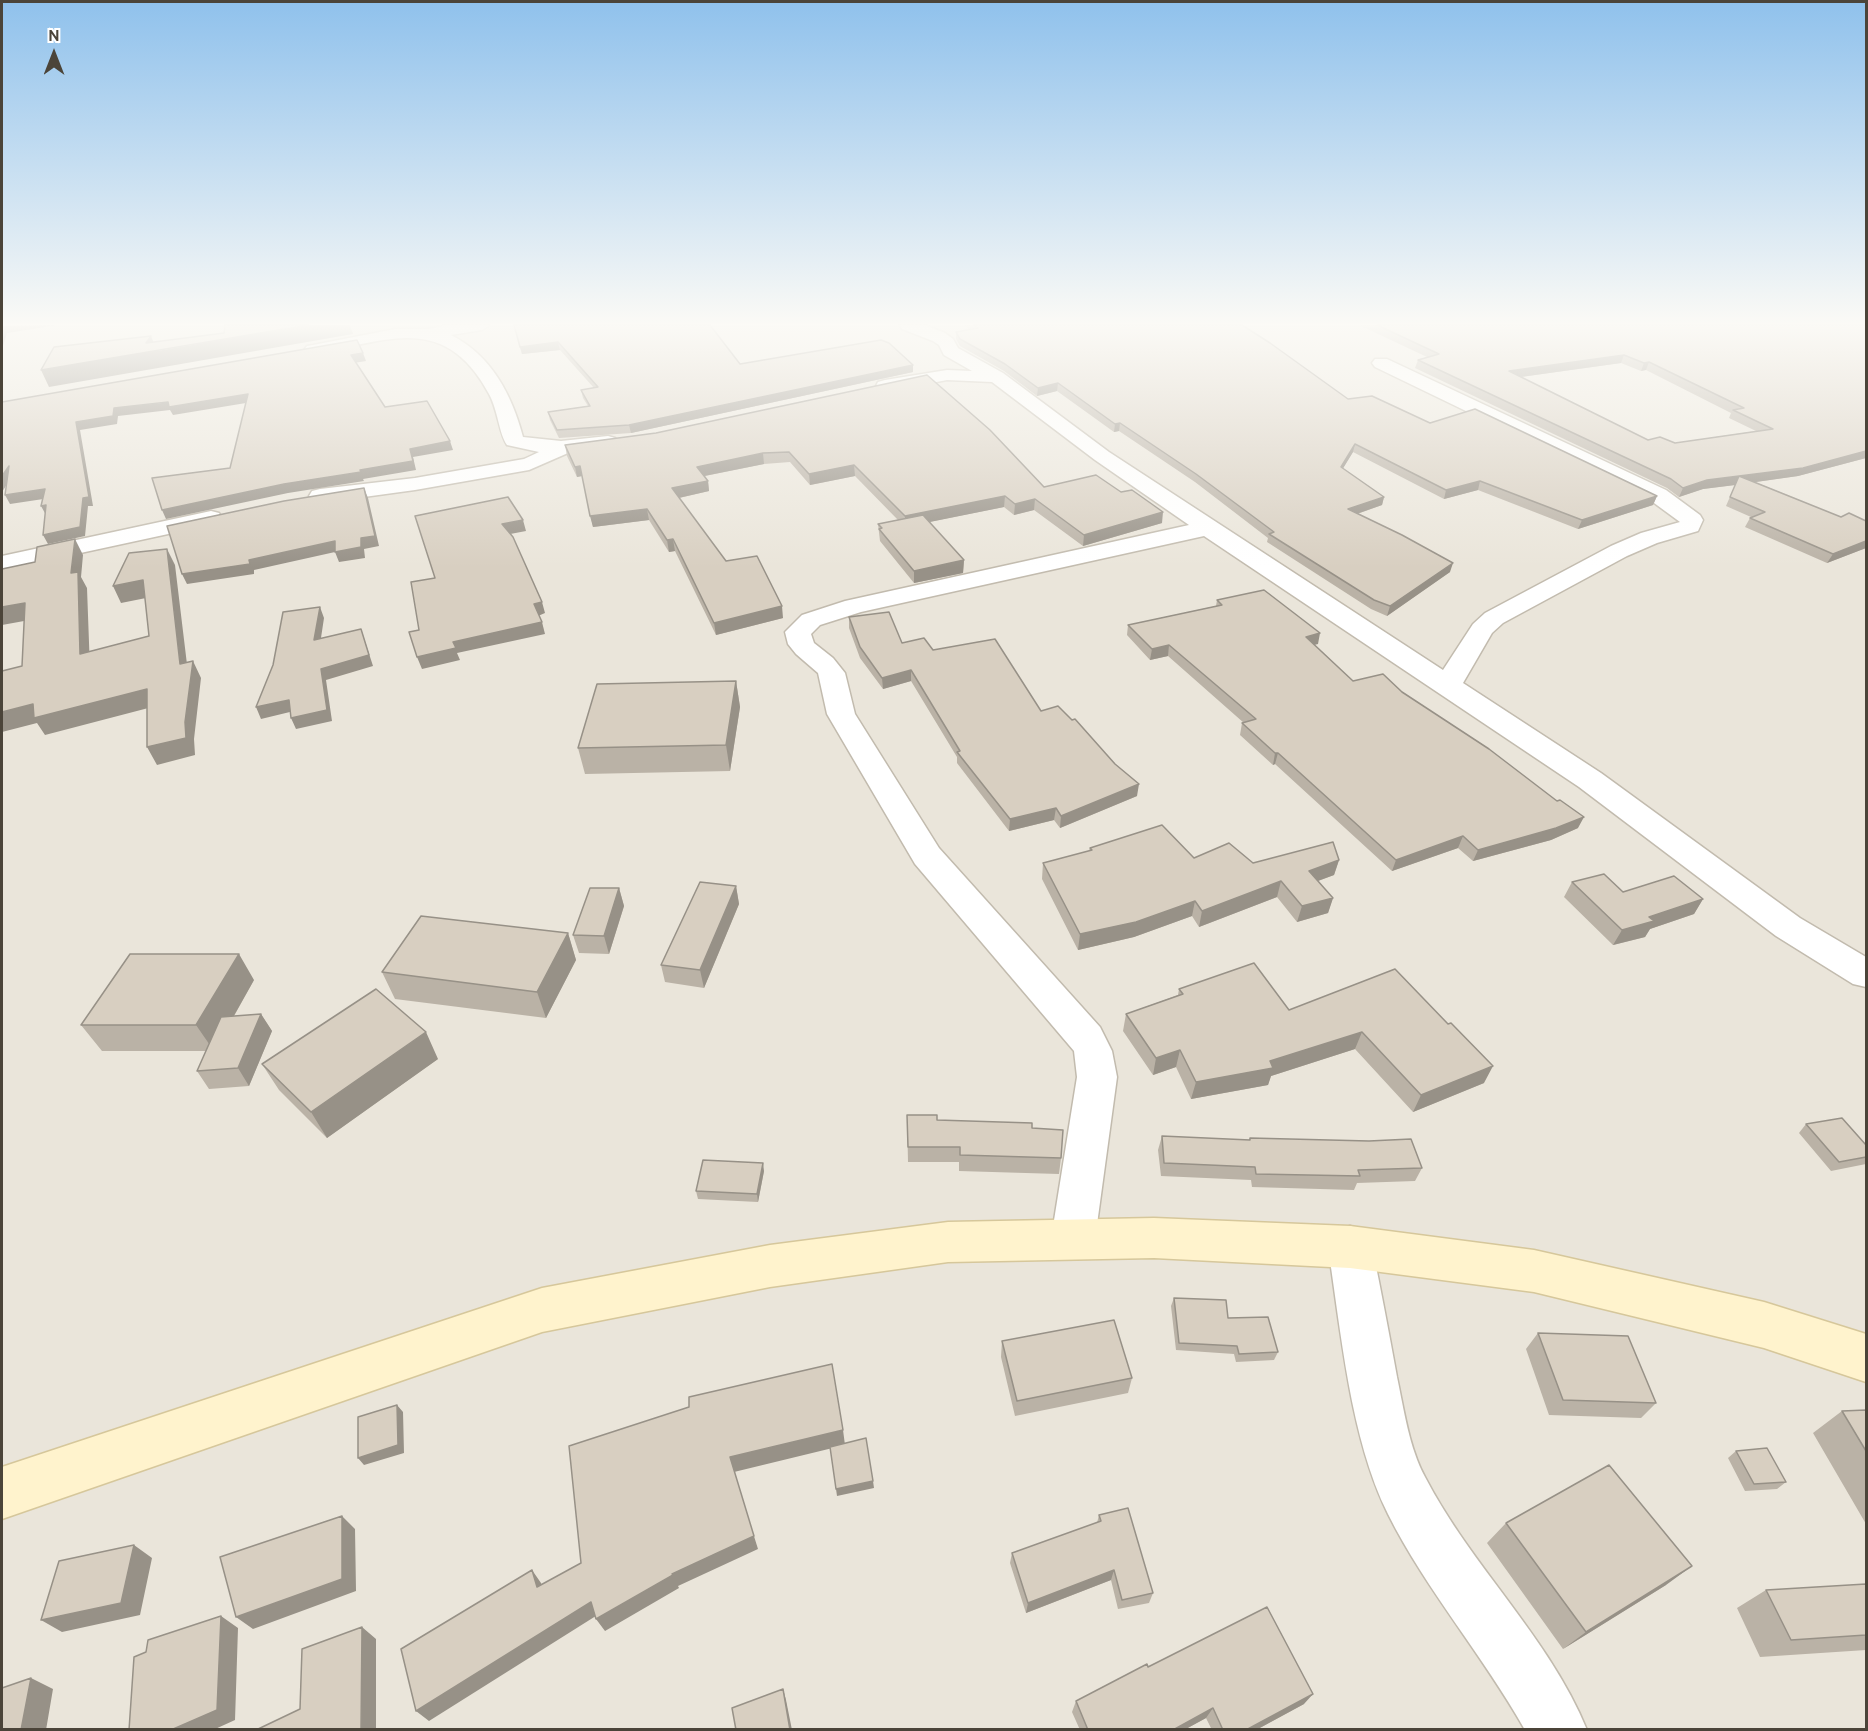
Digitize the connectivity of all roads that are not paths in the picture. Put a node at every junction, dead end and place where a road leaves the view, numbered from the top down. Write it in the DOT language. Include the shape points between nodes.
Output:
graph roads {
  1 [pos="504,406"];
  2 [pos="1035,406"];
  3 [pos="1471,406"];
  4 [pos="628,439"];
  5 [pos="567,447"];
  6 [pos="299,500"];
  7 [pos="234,513"];
  8 [pos="1208,528"];
  9 [pos="2,563"];
  10 [pos="1448,685"];
  11 [pos="1866,974"];
  12 [pos="1073,1239"];
  13 [pos="1350,1247"];
  14 [pos="1866,1358"];
  15 [pos="2,1493"];
  16 [pos="1558,1730"];
  1 -- 5 [label="street" via="514,441"];
  2 -- 8 [label="street"];
  3 -- 10 [label="street" via="1658,495 1692,520 1690,526 1629,547 1494,618 1482,629"];
  4 -- 5 [label="street"];
  5 -- 6 [label="street" via="529,464"];
  7 -- 9 [label="street"];
  8 -- 10 [label="street"];
  8 -- 12 [label="street" via="854,606 811,620 798,632 803,647 828,668 841,714 927,856 1086,1038 1093,1051 1096,1077"];
  10 -- 11 [label="street" via="1590,780 1788,927"];
  12 -- 13 [label="street" via="1154,1238"];
  12 -- 15 [label="street" via="948,1242 770,1266 542,1310"];
  13 -- 14 [label="street" via="1534,1271 1764,1325"];
  13 -- 16 [label="street" via="1379,1409 1406,1495"];
}
